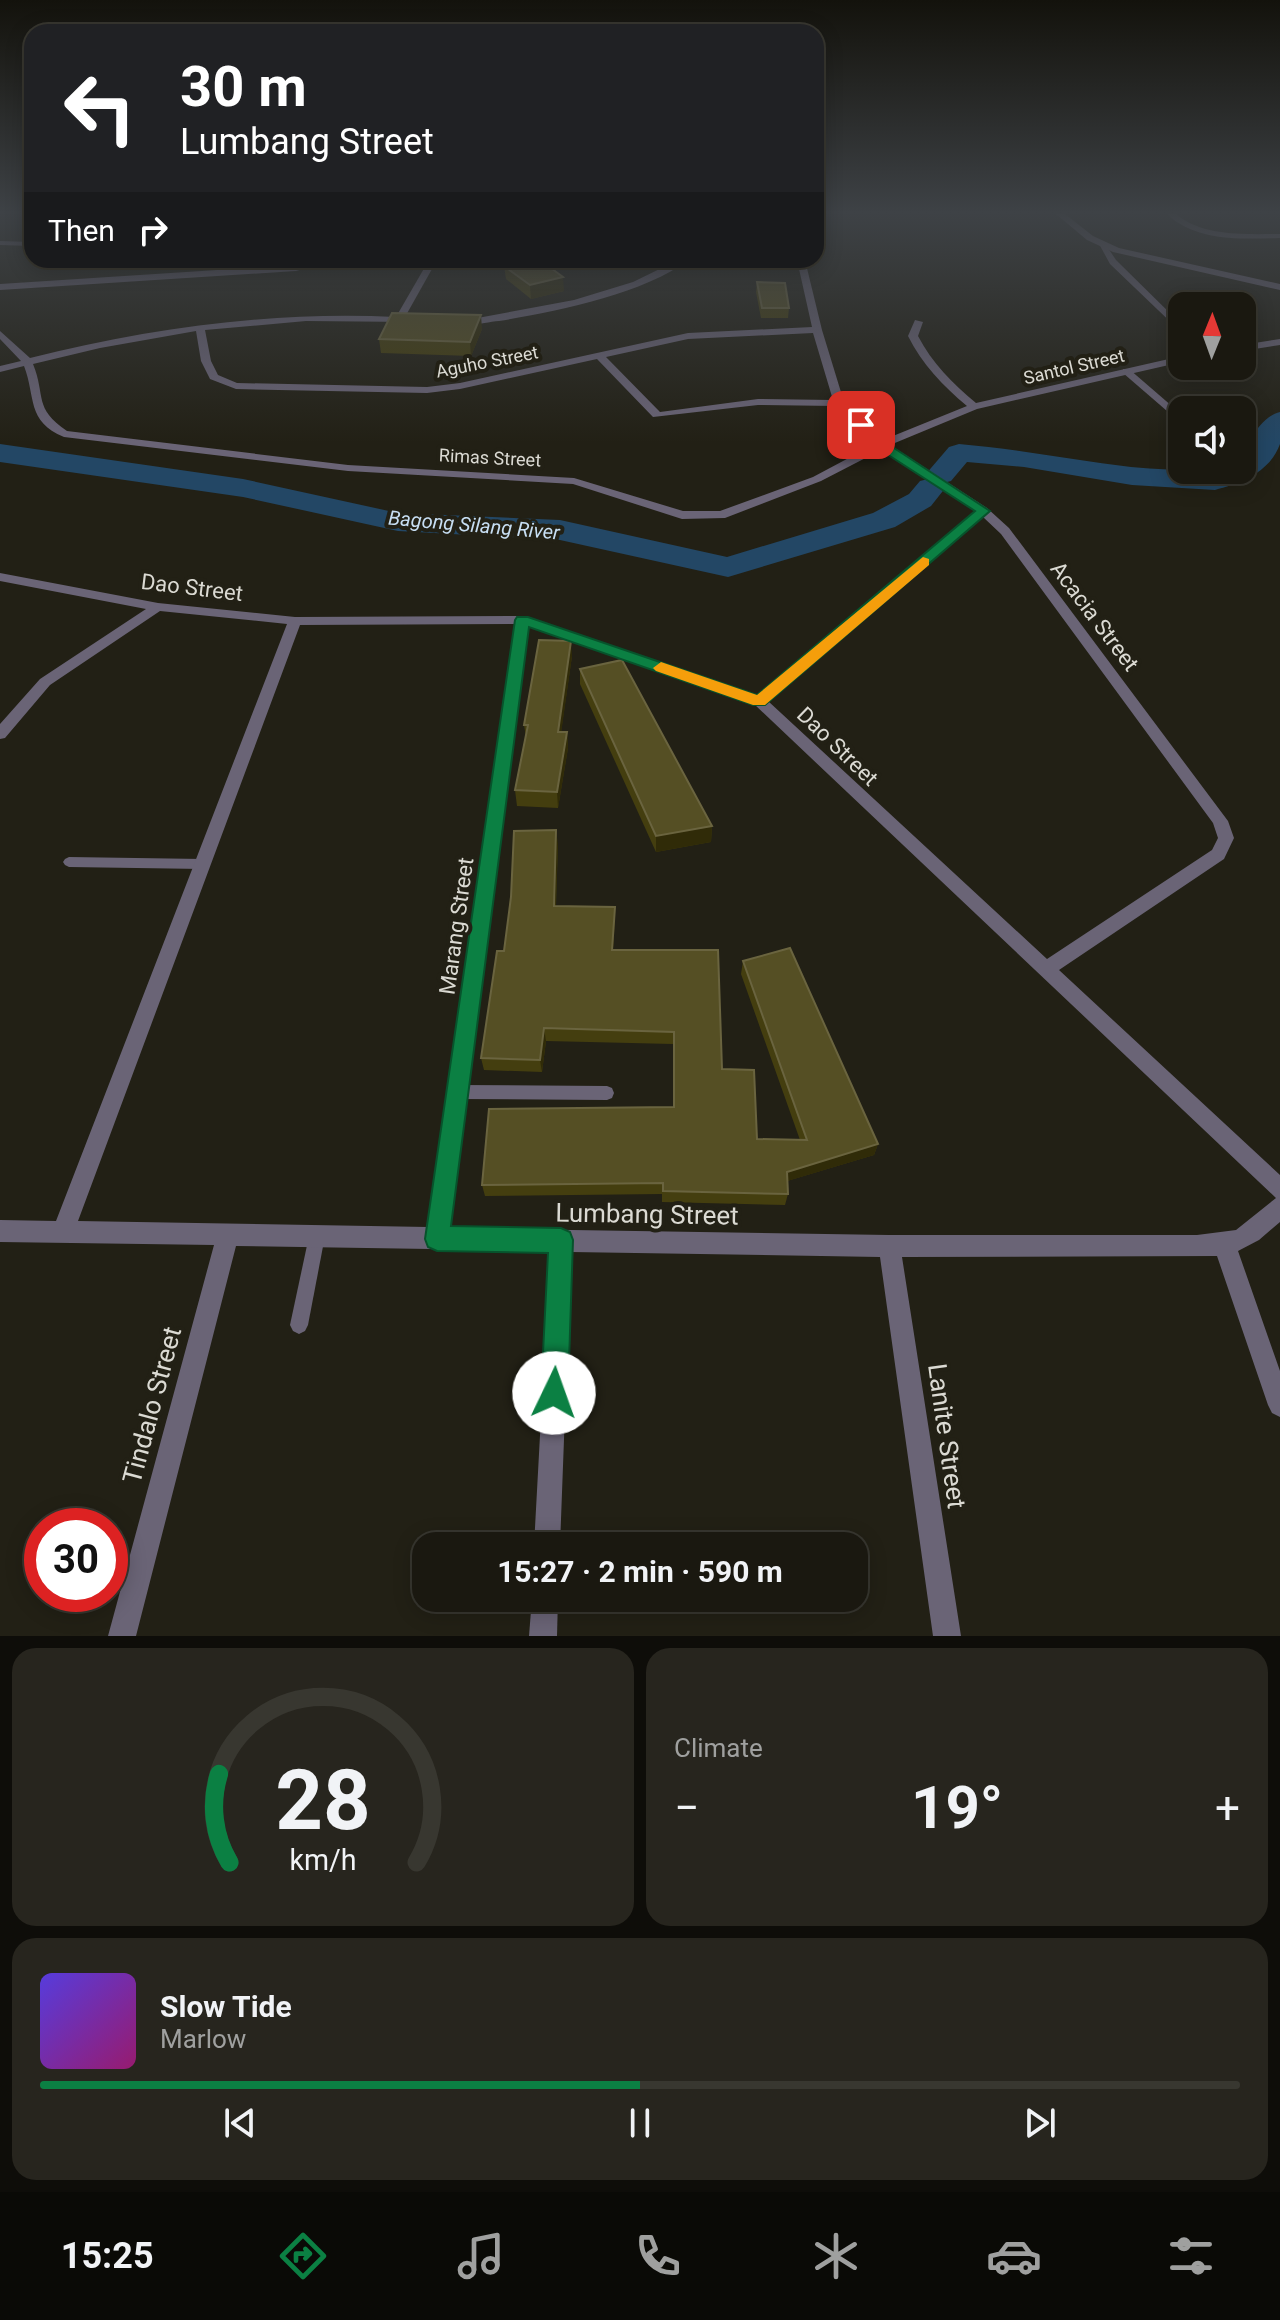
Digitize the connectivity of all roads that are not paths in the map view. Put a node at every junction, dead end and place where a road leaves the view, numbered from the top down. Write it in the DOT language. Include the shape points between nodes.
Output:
graph roads {
  1 [pos="416,290"];
  2 [pos="613,290"];
  3 [pos="808,290"];
  4 [pos="1142,290"];
  5 [pos="1168,316"];
  6 [pos="399,319"];
  7 [pos="427,321"];
  8 [pos="450,322"];
  9 [pos="918,322"];
  10 [pos="200,329"];
  11 [pos="817,330"];
  12 [pos="0,334"];
  13 [pos="1280,342"];
  14 [pos="1256,346"];
  15 [pos="599,355"];
  16 [pos="27,362"];
  17 [pos="1168,362"];
  18 [pos="0,369"];
  19 [pos="1126,371"];
  20 [pos="839,403"];
  21 [pos="974,407"];
  22 [pos="1168,407"];
  23 [pos="883,446"];
  24 [pos="983,511"];
  25 [pos="1,579"];
  26 [pos="158,607"];
  27 [pos="523,620"];
  28 [pos="295,621"];
  29 [pos="759,701"];
  30 [pos="0,734"];
  31 [pos="69,862"];
  32 [pos="203,864"];
  33 [pos="1047,969"];
  34 [pos="457,1092"];
  35 [pos="607,1093"];
  36 [pos="1280,1189"];
  37 [pos="1280,1207"];
  38 [pos="0,1231"];
  39 [pos="63,1232"];
  40 [pos="228,1235"];
  41 [pos="317,1236"];
  42 [pos="437,1239"];
  43 [pos="561,1240"];
  44 [pos="889,1246"];
  45 [pos="1225,1246"];
  46 [pos="299,1325"];
  47 [pos="1280,1405"];
  48 [pos="548,1532"];
  49 [pos="544,1612"];
  50 [pos="122,1636"];
  51 [pos="543,1636"];
  52 [pos="947,1636"];
  1 -- 6 [label="street"];
  2 -- 8 [label="street" via="497,320"];
  3 -- 11 [label="street, Acacia Street"];
  4 -- 5 [label="street"];
  6 -- 7 [label="street"];
  6 -- 10 [label="street" via="319,317"];
  9 -- 21 [label="street" via="913,336 922,352"];
  10 -- 15 [label="street, Aguho Street" via="214,377 236,386 427,390"];
  10 -- 16 [label="street"];
  11 -- 15 [label="street, Aguho Street" via="688,336"];
  11 -- 20 [label="street, Acacia Street"];
  12 -- 16 [label="street"];
  13 -- 14 [label="street"];
  15 -- 20 [label="street" via="657,415 758,402"];
  16 -- 18 [label="street"];
  16 -- 23 [label="street, Rimas Street" via="44,422 64,434 348,468 574,481 682,515 721,515 817,479"];
  17 -- 19 [label="street, Santol Street"];
  19 -- 21 [label="street, Santol Street"];
  19 -- 22 [label="lane"];
  20 -- 23 [label="street, Acacia Street"];
  21 -- 23 [label="street, Rimas Street"];
  23 -- 24 [label="street, Acacia Street"];
  24 -- 29 [label="street"];
  24 -- 33 [label="street, Acacia Street" via="1014,544 1220,821 1226,838 1218,854"];
  25 -- 26 [label="street, Dao Street"];
  26 -- 28 [label="street, Dao Street"];
  26 -- 30 [label="street" via="45,682"];
  27 -- 28 [label="street, Dao Street"];
  27 -- 29 [label="street, Dao Street"];
  27 -- 34 [label="street, Marang Street"];
  28 -- 32 [label="street"];
  29 -- 33 [label="street, Dao Street"];
  31 -- 32 [label="lane"];
  32 -- 39 [label="street"];
  33 -- 36 [label="street, Dao Street"];
  34 -- 35 [label="lane"];
  34 -- 42 [label="street, Marang Street"];
  37 -- 45 [label="street, Lumbang Street" via="1248,1238"];
  38 -- 39 [label="street, Lumbang Street"];
  39 -- 40 [label="street, Lumbang Street"];
  40 -- 41 [label="street, Lumbang Street"];
  40 -- 50 [label="street, Tindalo Street"];
  41 -- 42 [label="street, Lumbang Street"];
  41 -- 46 [label="lane"];
  42 -- 43 [label="street, Lumbang Street"];
  43 -- 44 [label="street, Lumbang Street"];
  43 -- 48 [label="street"];
  44 -- 45 [label="street, Lumbang Street"];
  44 -- 52 [label="street, Lanite Street"];
  45 -- 47 [label="street"];
  49 -- 51 [label="street"];
}
